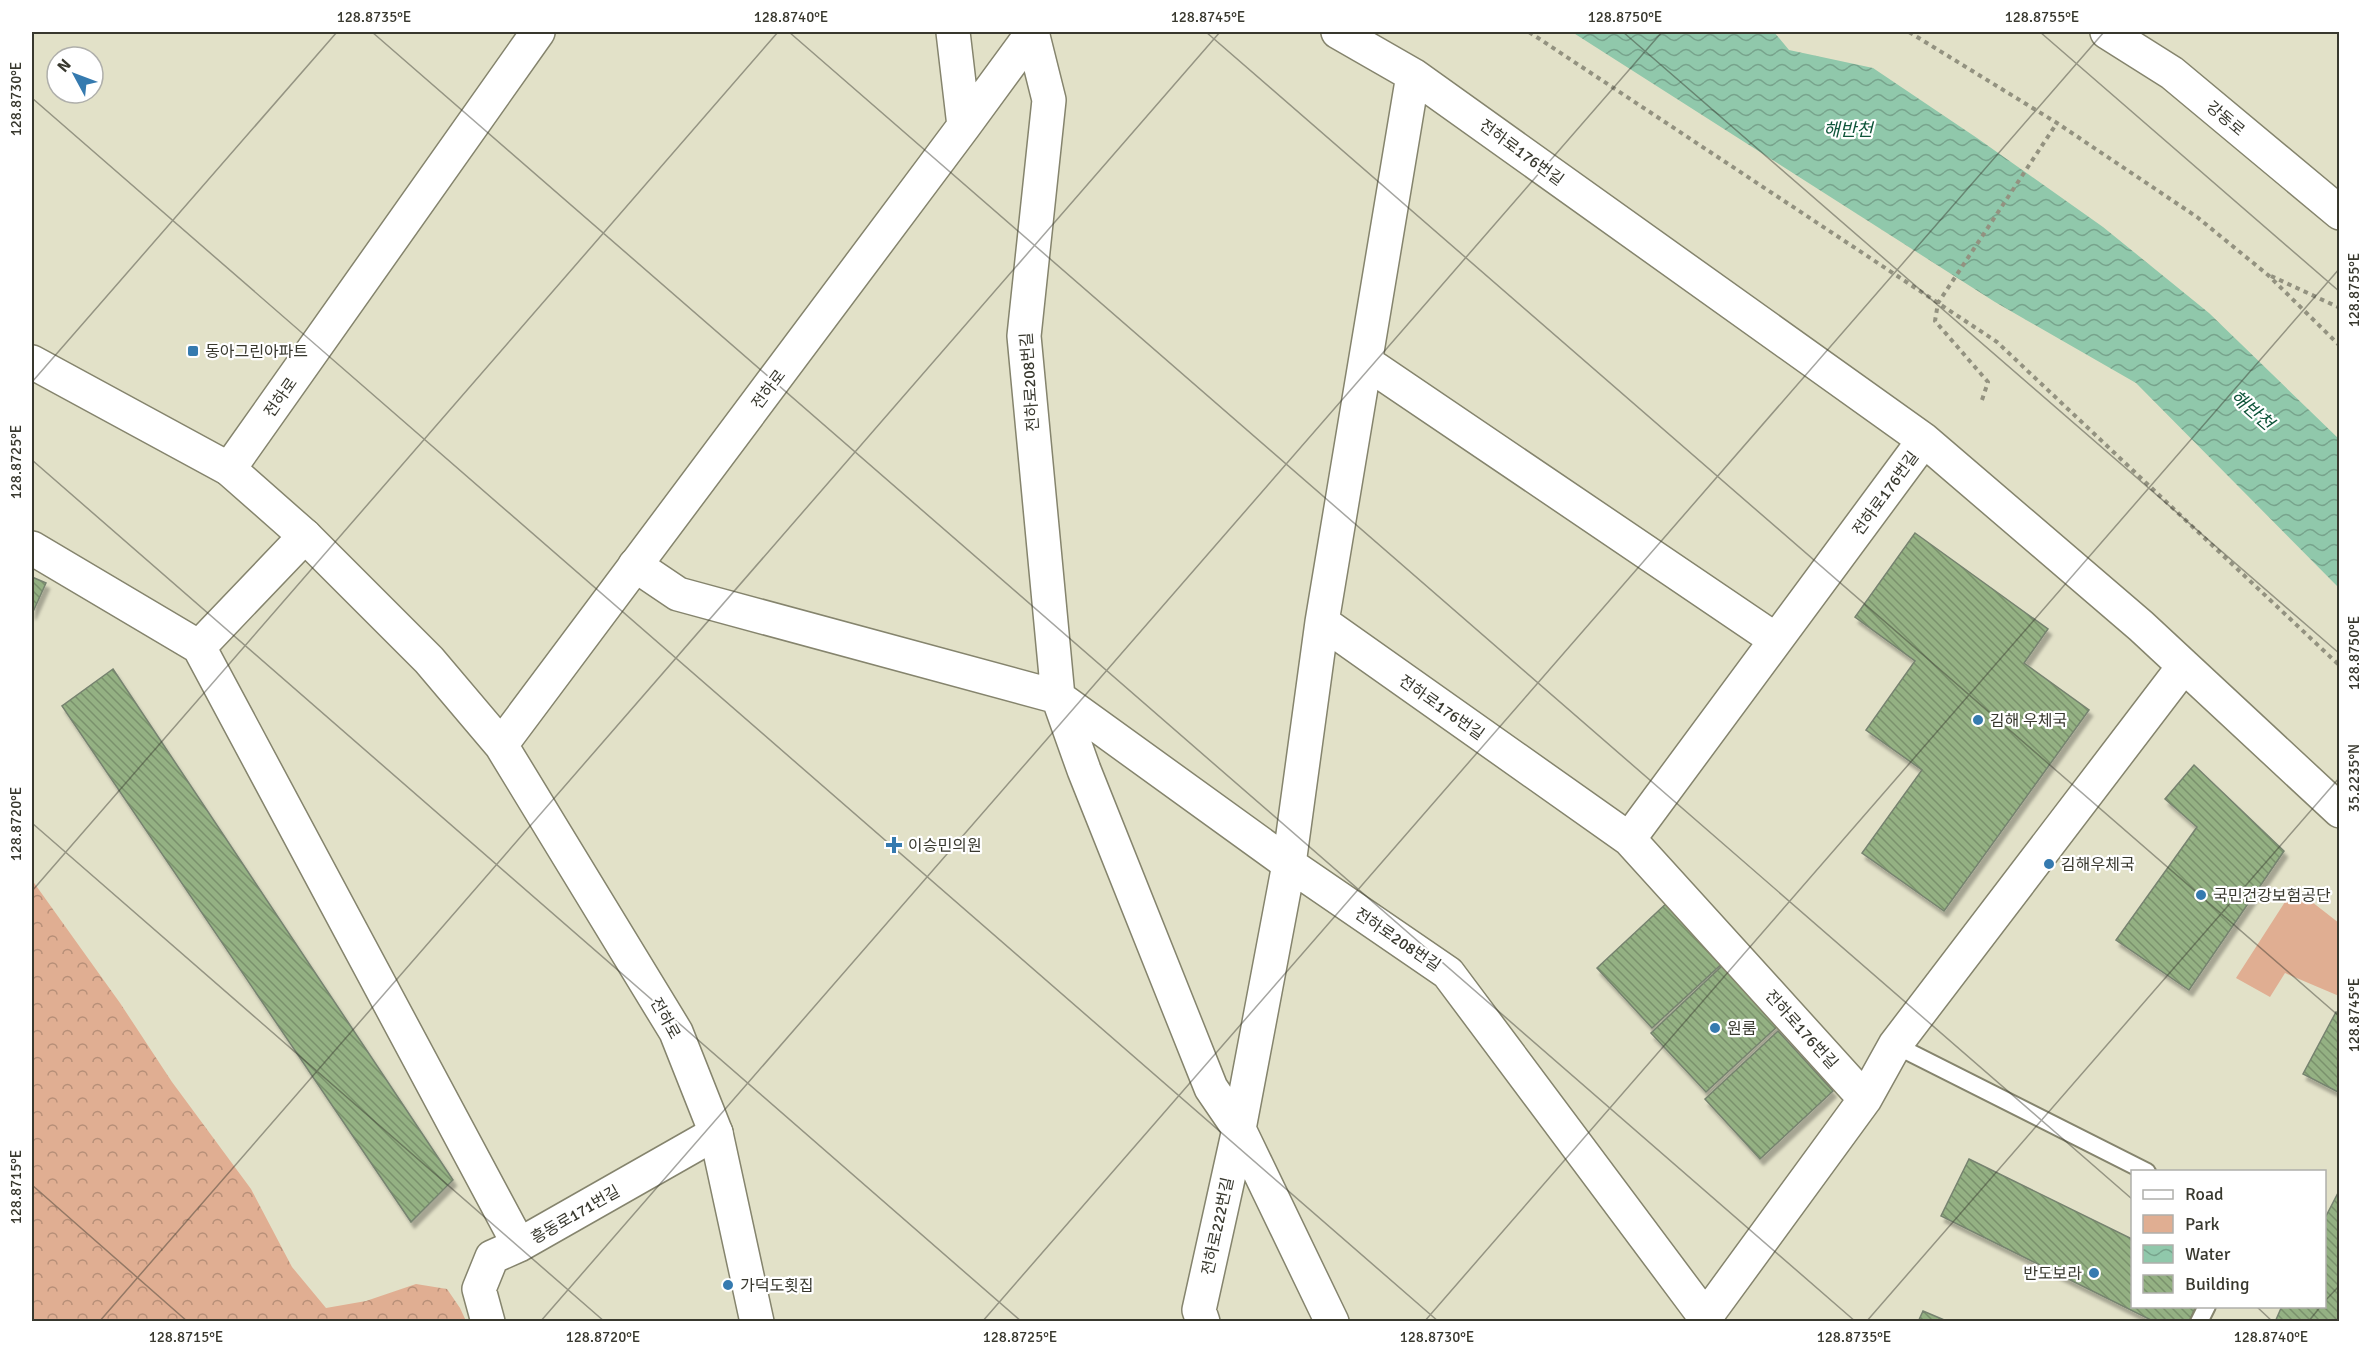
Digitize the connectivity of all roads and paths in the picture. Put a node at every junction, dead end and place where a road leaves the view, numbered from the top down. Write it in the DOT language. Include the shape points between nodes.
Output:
graph roads {
  1 [pos="538,32"];
  2 [pos="953,32"];
  3 [pos="1032,32"];
  4 [pos="1338,32"];
  5 [pos="1529,32"];
  6 [pos="1909,32"];
  7 [pos="2107,32"];
  8 [pos="1413,75"];
  9 [pos="2057,123"];
  10 [pos="964,126"];
  11 [pos="2340,213"];
  12 [pos="2268,275"];
  13 [pos="1938,303"];
  14 [pos="2340,308"];
  15 [pos="2340,346"];
  16 [pos="32,362"];
  17 [pos="1367,363"];
  18 [pos="1982,400"];
  19 [pos="1924,440"];
  20 [pos="229,469"];
  21 [pos="305,536"];
  22 [pos="32,548"];
  23 [pos="635,565"];
  24 [pos="1322,622"];
  25 [pos="1776,640"];
  26 [pos="199,647"];
  27 [pos="2184,666"];
  28 [pos="2340,666"];
  29 [pos="1058,698"];
  30 [pos="501,745"];
  31 [pos="2340,811"];
  32 [pos="1629,838"];
  33 [pos="1289,864"];
  34 [pos="1895,1045"];
  35 [pos="1865,1099"];
  36 [pos="1239,1129"];
  37 [pos="716,1133"];
  38 [pos="2143,1170"];
  39 [pos="519,1245"];
  40 [pos="2206,1308"];
  41 [pos="1703,1319"];
  42 [pos="488,1322"];
  43 [pos="757,1322"];
  44 [pos="1203,1322"];
  45 [pos="1332,1322"];
  46 [pos="2199,1322"];
  1 -- 20 [label="street, 전하로"];
  2 -- 10 [label="street"];
  3 -- 10 [label="street, 전하로"];
  3 -- 29 [label="street, 전하로208번길" via="1049,100 1024,336"];
  4 -- 8 [label="street, 전하로176번길"];
  5 -- 13 [label="path"];
  6 -- 9 [label="path"];
  7 -- 11 [label="street, 강동로" via="2172,73"];
  8 -- 17 [label="street"];
  8 -- 19 [label="street, 전하로176번길"];
  9 -- 12 [label="path" via="2197,217"];
  9 -- 13 [label="path"];
  10 -- 23 [label="street, 전하로"];
  12 -- 14 [label="path"];
  12 -- 15 [label="path"];
  13 -- 18 [label="path" via="1935,321 1988,382"];
  13 -- 28 [label="path" via="1997,342"];
  16 -- 20 [label="street, 전하로"];
  17 -- 24 [label="street"];
  17 -- 25 [label="street"];
  19 -- 25 [label="street, 전하로176번길"];
  19 -- 27 [label="street, 전하로176번길"];
  20 -- 21 [label="street, 전하로"];
  21 -- 26 [label="street"];
  21 -- 30 [label="street, 전하로" via="429,660"];
  22 -- 26 [label="street"];
  23 -- 29 [label="street" via="678,594"];
  23 -- 30 [label="street, 전하로"];
  24 -- 32 [label="street, 전하로176번길"];
  24 -- 33 [label="street"];
  25 -- 32 [label="street, 전하로176번길"];
  26 -- 39 [label="street"];
  27 -- 31 [label="street, 전하로176번길"];
  27 -- 34 [label="street"];
  29 -- 33 [label="street, 전하로208번길"];
  29 -- 36 [label="street, 전하로208번길" via="1211,1088"];
  30 -- 37 [label="street, 전하로" via="676,1032"];
  32 -- 35 [label="street, 전하로176번길"];
  33 -- 36 [label="street, 전하로222번길"];
  33 -- 41 [label="street, 전하로208번길" via="1448,973"];
  34 -- 35 [label="street"];
  34 -- 38 [label="lane"];
  35 -- 41 [label="street, 전하로208번길"];
  36 -- 44 [label="street, 전하로222번길" via="1199,1310"];
  36 -- 45 [label="street, 전하로208번길"];
  37 -- 39 [label="street, 흥동로171번길"];
  37 -- 43 [label="street, 전하로"];
  39 -- 42 [label="street, 흥동로171번길" via="492,1257 479,1289"];
  40 -- 46 [label="lane"];
}
